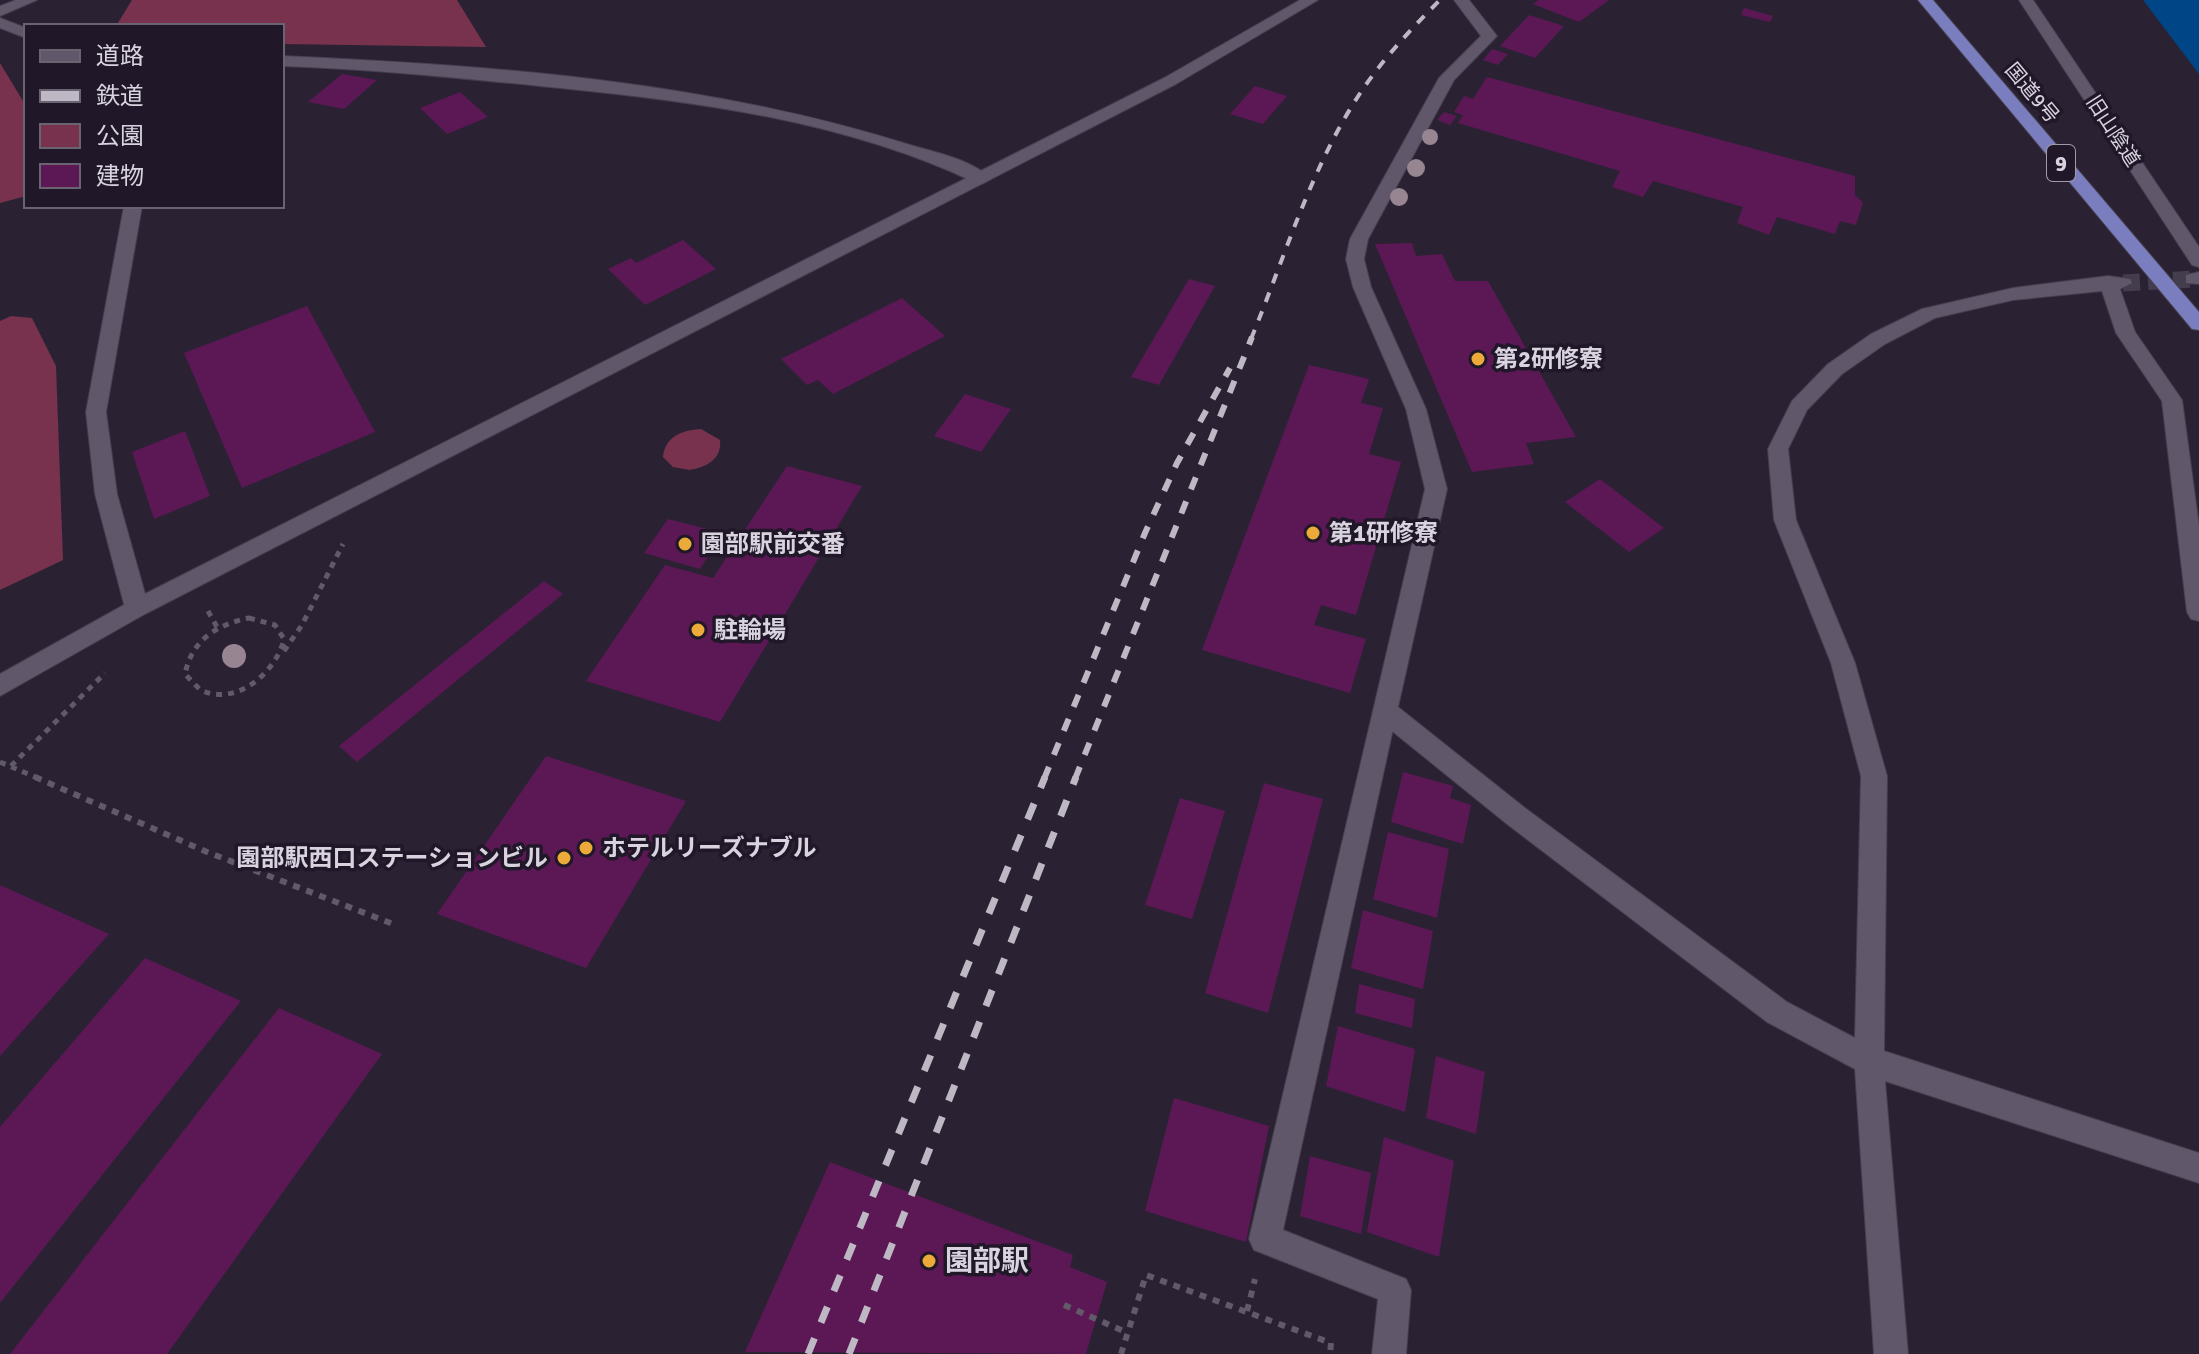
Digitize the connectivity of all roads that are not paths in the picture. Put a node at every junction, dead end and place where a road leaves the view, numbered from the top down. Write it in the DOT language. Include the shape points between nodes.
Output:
graph roads {
  1 [pos="30,0"];
  2 [pos="1461,0"];
  3 [pos="1925,0"];
  4 [pos="2026,0"];
  5 [pos="1303,1"];
  6 [pos="0,11"];
  7 [pos="0,23"];
  8 [pos="24,32"];
  9 [pos="284,61"];
  10 [pos="982,179"];
  11 [pos="133,208"];
  12 [pos="2197,273"];
  13 [pos="2199,324"];
  14 [pos="137,608"];
  15 [pos="2199,612"];
  16 [pos="0,686"];
  17 [pos="1385,711"];
  18 [pos="1869,1061"];
  19 [pos="2199,1168"];
  20 [pos="1389,1354"];
  21 [pos="1891,1354"];
  1 -- 6 [label="street"];
  2 -- 17 [label="street" via="1489,36 1447,78 1359,239 1355,259 1362,287 1416,409 1436,489"];
  3 -- 13 [label="highway, 国道9号 / 9"];
  4 -- 12 [label="street, 旧山陰道"];
  5 -- 10 [label="street" via="1212,59"];
  7 -- 8 [label="street"];
  9 -- 10 [label="street" via="382,65 682,95 881,141"];
  10 -- 14 [label="street"];
  11 -- 14 [label="street" via="96,412 106,494"];
  14 -- 16 [label="street"];
  15 -- 18 [label="street" via="2172,400 2126,333 2115,282 2013,294 1929,313 1835,369 1799,406 1778,449 1785,520 1843,663 1874,776"];
  17 -- 18 [label="street" via="1777,1012"];
  17 -- 20 [label="street" via="1265,1239 1395,1290"];
  18 -- 19 [label="street"];
  18 -- 21 [label="street"];
}
